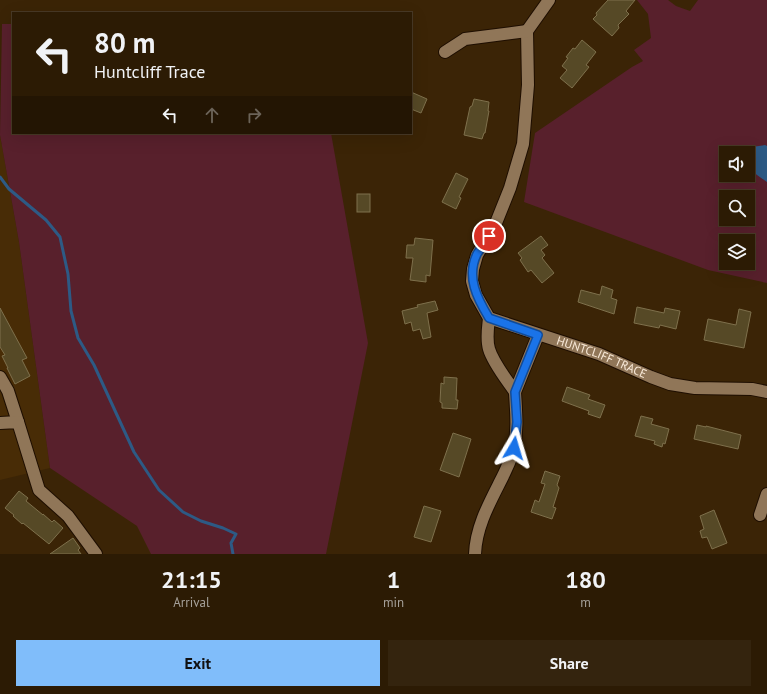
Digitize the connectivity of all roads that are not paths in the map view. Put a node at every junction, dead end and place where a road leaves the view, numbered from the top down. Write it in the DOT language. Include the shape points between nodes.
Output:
graph roads {
  1 [pos="549,0"];
  2 [pos="527,31"];
  3 [pos="445,52"];
  4 [pos="489,318"];
  5 [pos="538,335"];
  6 [pos="0,377"];
  7 [pos="515,392"];
  8 [pos="767,392"];
  9 [pos="18,422"];
  10 [pos="0,423"];
  11 [pos="767,494"];
  12 [pos="760,515"];
  13 [pos="96,554"];
  14 [pos="475,554"];
  1 -- 2 [label="street"];
  2 -- 3 [label="street" via="465,39"];
  2 -- 4 [label="street" via="528,85 523,144 510,188 496,223 477,255 473,269 472,281 476,295"];
  4 -- 5 [label="street, HUNTCLIFF TRACE"];
  4 -- 7 [label="street" via="489,349"];
  5 -- 7 [label="street"];
  5 -- 8 [label="street, HUNTCLIFF TRACE" via="599,354 670,384"];
  6 -- 9 [label="street" via="8,391"];
  7 -- 14 [label="street" via="517,422 514,448 481,522 475,540"];
  9 -- 10 [label="street"];
  9 -- 13 [label="street" via="39,490 68,516"];
  11 -- 12 [label="street"];
}
